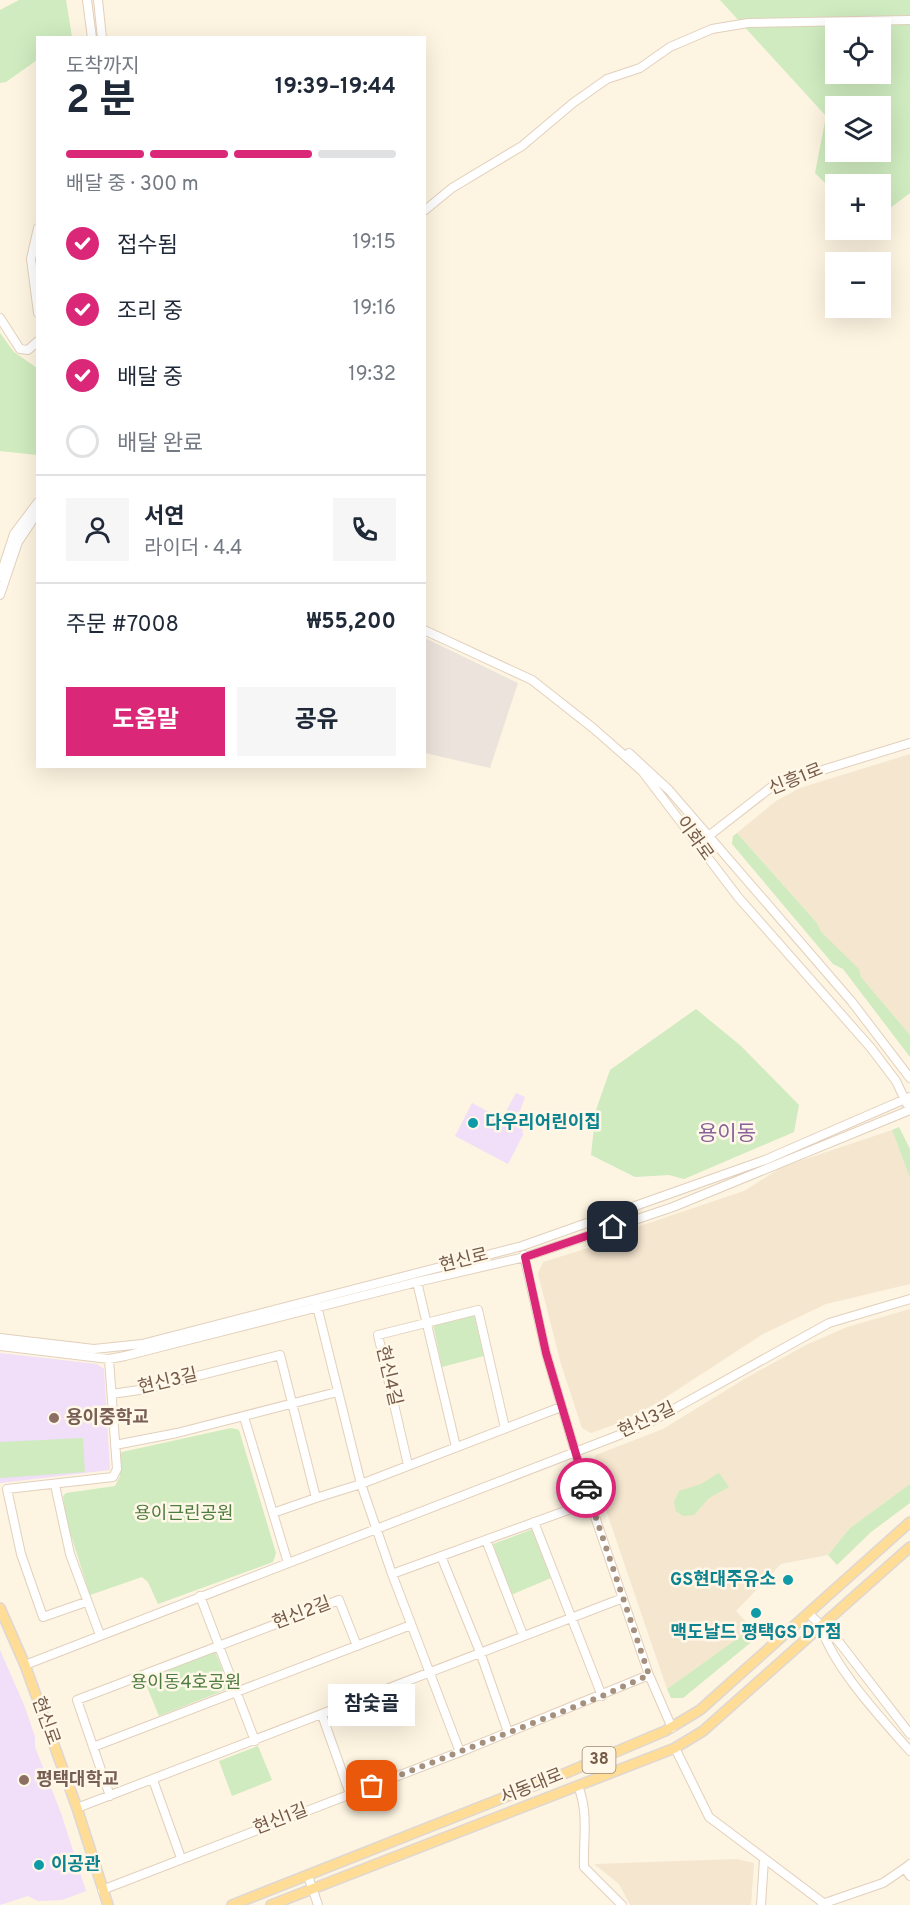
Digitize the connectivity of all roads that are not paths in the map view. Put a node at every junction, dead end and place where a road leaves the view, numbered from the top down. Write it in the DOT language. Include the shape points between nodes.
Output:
graph roads {
  1 [pos="87,0"];
  2 [pos="98,0"];
  3 [pos="910,20"];
  4 [pos="92,36"];
  5 [pos="102,36"];
  6 [pos="426,208"];
  7 [pos="36,237"];
  8 [pos="36,298"];
  9 [pos="0,318"];
  10 [pos="36,343"];
  11 [pos="36,505"];
  12 [pos="36,515"];
  13 [pos="0,577"];
  14 [pos="0,595"];
  15 [pos="426,625"];
  16 [pos="426,631"];
  17 [pos="910,743"];
  18 [pos="708,837"];
  19 [pos="697,845"];
  20 [pos="910,1078"];
  21 [pos="908,1098"];
  22 [pos="910,1110"];
  23 [pos="522,1246"];
  24 [pos="525,1257"];
  25 [pos="417,1282"];
  26 [pos="910,1299"];
  27 [pos="317,1306"];
  28 [pos="425,1322"];
  29 [pos="0,1338"];
  30 [pos="0,1346"];
  31 [pos="109,1359"];
  32 [pos="337,1392"];
  33 [pos="112,1394"];
  34 [pos="292,1403"];
  35 [pos="561,1407"];
  36 [pos="244,1417"];
  37 [pos="505,1428"];
  38 [pos="115,1445"];
  39 [pos="456,1447"];
  40 [pos="575,1452"];
  41 [pos="408,1465"];
  42 [pos="362,1484"];
  43 [pos="55,1485"];
  44 [pos="316,1498"];
  45 [pos="590,1502"];
  46 [pos="273,1513"];
  47 [pos="534,1522"];
  48 [pos="910,1522"];
  49 [pos="376,1529"];
  50 [pos="486,1540"];
  51 [pos="910,1547"];
  52 [pos="441,1556"];
  53 [pos="288,1563"];
  54 [pos="392,1574"];
  55 [pos="200,1596"];
  56 [pos="623,1598"];
  57 [pos="86,1602"];
  58 [pos="0,1608"];
  59 [pos="808,1613"];
  60 [pos="570,1617"];
  61 [pos="411,1625"];
  62 [pos="820,1626"];
  63 [pos="100,1635"];
  64 [pos="524,1635"];
  65 [pos="219,1646"];
  66 [pos="357,1646"];
  67 [pos="480,1652"];
  68 [pos="25,1665"];
  69 [pos="429,1672"];
  70 [pos="649,1675"];
  71 [pos="236,1693"];
  72 [pos="602,1696"];
  73 [pos="322,1714"];
  74 [pos="672,1728"];
  75 [pos="508,1732"];
  76 [pos="910,1734"];
  77 [pos="255,1741"];
  78 [pos="93,1747"];
  79 [pos="675,1748"];
  80 [pos="910,1751"];
  81 [pos="460,1752"];
  82 [pos="153,1780"];
  83 [pos="578,1786"];
  84 [pos="350,1794"];
  85 [pos="110,1796"];
  86 [pos="76,1808"];
  87 [pos="181,1858"];
  88 [pos="764,1859"];
  89 [pos="908,1866"];
  90 [pos="308,1876"];
  91 [pos="910,1876"];
  92 [pos="102,1890"];
  93 [pos="313,1890"];
  94 [pos="108,1905"];
  95 [pos="232,1905"];
  96 [pos="271,1905"];
  97 [pos="318,1905"];
  98 [pos="622,1905"];
  99 [pos="761,1905"];
  100 [pos="824,1905"];
  1 -- 4 [label="street"];
  2 -- 5 [label="street"];
  3 -- 6 [label="street" via="748,23 712,29 670,47 640,68 607,79 522,146"];
  7 -- 8 [label="street" via="31,260"];
  9 -- 10 [label="street" via="20,349 28,350"];
  11 -- 13 [label="street" via="15,534"];
  12 -- 14 [label="street" via="18,543"];
  15 -- 18 [label="street, 이화로" via="541,681 649,770"];
  16 -- 19 [label="street, 이화로" via="516,671 547,690 642,771"];
  17 -- 18 [label="street, 신흥1로" via="774,785"];
  18 -- 19 [label="street, 신흥1로"];
  18 -- 20 [label="street, 이화로" via="852,1002"];
  19 -- 21 [label="street, 이화로" via="864,1040"];
  21 -- 22 [label="street, 이화로"];
  21 -- 23 [label="street, 현신로" via="765,1160"];
  22 -- 24 [label="street, 현신로" via="673,1207"];
  23 -- 24 [label="street"];
  23 -- 29 [label="street, 현신로" via="142,1344 94,1349"];
  24 -- 25 [label="street, 현신로"];
  24 -- 35 [label="street"];
  25 -- 27 [label="street, 현신로"];
  25 -- 28 [label="street"];
  26 -- 40 [label="street, 현신3길" via="828,1323 645,1425"];
  27 -- 31 [label="street, 현신로"];
  27 -- 32 [label="street"];
  28 -- 37 [label="street, 현신4길" via="478,1310"];
  28 -- 39 [label="street"];
  28 -- 41 [label="street, 현신4길" via="378,1335"];
  30 -- 31 [label="street, 현신로"];
  31 -- 33 [label="street, 현신3길"];
  32 -- 34 [label="street"];
  32 -- 42 [label="street"];
  33 -- 34 [label="street, 현신3길" via="280,1355"];
  33 -- 38 [label="street, 현신3길"];
  34 -- 36 [label="street"];
  34 -- 44 [label="street, 현신3길"];
  35 -- 37 [label="street"];
  35 -- 40 [label="street"];
  36 -- 38 [label="street"];
  36 -- 46 [label="street"];
  37 -- 39 [label="street"];
  38 -- 43 [label="street, 현신3길" via="117,1469 113,1477"];
  39 -- 41 [label="street"];
  40 -- 45 [label="street"];
  40 -- 49 [label="street, 현신3길"];
  41 -- 42 [label="street"];
  42 -- 44 [label="street"];
  42 -- 49 [label="street"];
  43 -- 57 [label="street" via="70,1554"];
  43 -- 57 [label="street" via="7,1489 21,1554 43,1617"];
  44 -- 46 [label="street"];
  45 -- 47 [label="street"];
  45 -- 56 [label="street"];
  46 -- 53 [label="street"];
  47 -- 50 [label="street"];
  47 -- 60 [label="street"];
  48 -- 59 [label="main road, 서동대로 / 38"];
  49 -- 53 [label="street, 현신3길"];
  49 -- 54 [label="street"];
  50 -- 52 [label="street"];
  50 -- 64 [label="street"];
  51 -- 62 [label="main road, 서동대로 / 38"];
  52 -- 54 [label="street"];
  52 -- 67 [label="street"];
  53 -- 55 [label="street, 현신3길"];
  54 -- 61 [label="street"];
  55 -- 63 [label="street, 현신3길"];
  55 -- 65 [label="street"];
  56 -- 60 [label="street"];
  56 -- 70 [label="street"];
  57 -- 63 [label="street"];
  58 -- 68 [label="main road, 현신로"];
  59 -- 62 [label="street"];
  59 -- 74 [label="main road, 서동대로 / 38" via="700,1710"];
  60 -- 64 [label="street"];
  60 -- 72 [label="street"];
  61 -- 66 [label="street"];
  61 -- 69 [label="street"];
  62 -- 76 [label="street" via="839,1642"];
  62 -- 79 [label="main road, 서동대로 / 38" via="704,1731"];
  62 -- 80 [label="street" via="827,1645"];
  63 -- 68 [label="street, 현신3길"];
  64 -- 67 [label="street"];
  65 -- 66 [label="street, 현신2길" via="339,1600"];
  65 -- 71 [label="street"];
  65 -- 78 [label="street, 현신2길" via="77,1700"];
  66 -- 71 [label="street"];
  67 -- 69 [label="street"];
  67 -- 75 [label="street"];
  68 -- 86 [label="main road, 현신로"];
  69 -- 73 [label="street"];
  69 -- 81 [label="street"];
  70 -- 72 [label="street, 현신1길"];
  70 -- 74 [label="street"];
  71 -- 77 [label="street"];
  71 -- 78 [label="street"];
  72 -- 75 [label="street, 현신1길"];
  73 -- 77 [label="street"];
  73 -- 84 [label="street"];
  74 -- 90 [label="main road, 서동대로 / 38"];
  75 -- 81 [label="street, 현신1길"];
  77 -- 82 [label="street"];
  78 -- 85 [label="street, 현신2길"];
  79 -- 83 [label="main road, 서동대로 / 38"];
  79 -- 88 [label="street" via="709,1817"];
  81 -- 84 [label="street, 현신1길"];
  82 -- 85 [label="street"];
  82 -- 87 [label="street"];
  83 -- 93 [label="main road, 서동대로 / 38"];
  83 -- 98 [label="street, 서동대로" via="586,1820 584,1867"];
  84 -- 87 [label="street, 현신1길"];
  85 -- 86 [label="street"];
  86 -- 92 [label="main road, 현신로"];
  87 -- 92 [label="street, 현신1길"];
  88 -- 99 [label="street"];
  88 -- 100 [label="street"];
  89 -- 91 [label="street"];
  89 -- 100 [label="street" via="882,1883"];
  90 -- 93 [label="street"];
  90 -- 95 [label="main road, 서동대로 / 38"];
  92 -- 94 [label="main road, 현신로"];
  93 -- 96 [label="main road, 서동대로 / 38"];
  93 -- 97 [label="street"];
}
